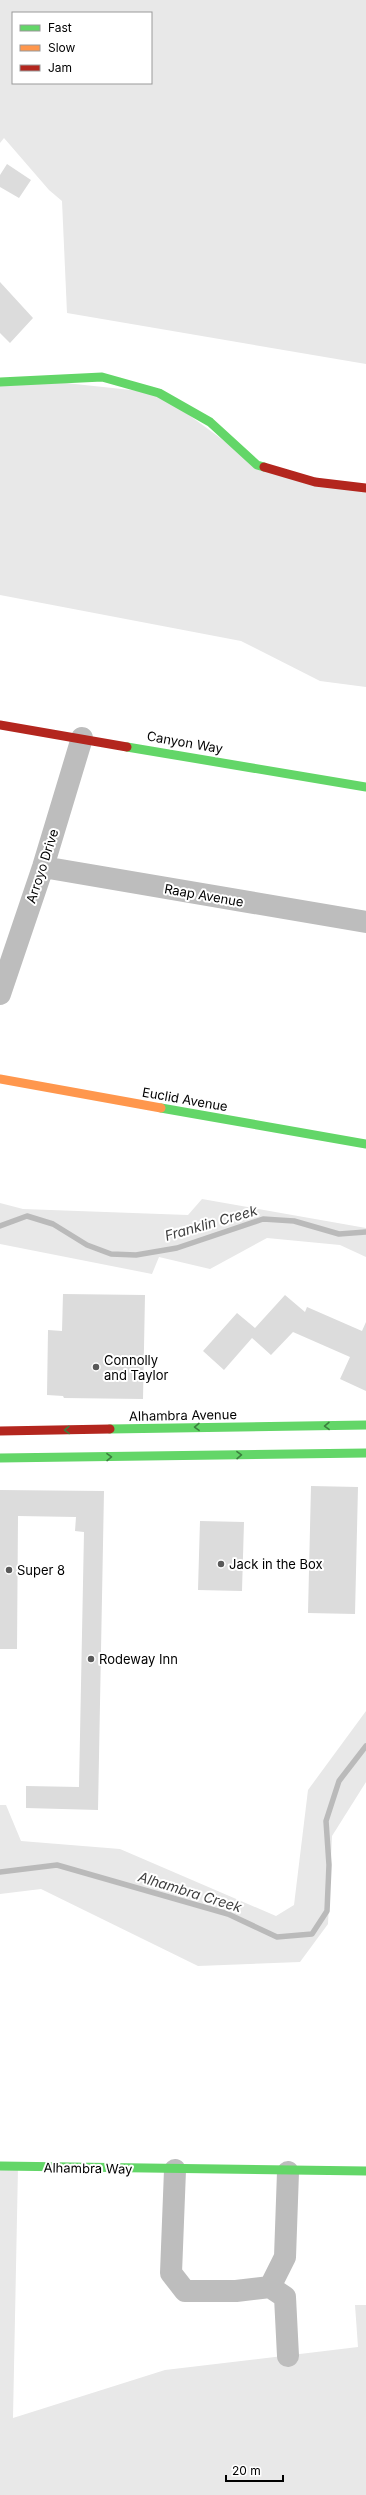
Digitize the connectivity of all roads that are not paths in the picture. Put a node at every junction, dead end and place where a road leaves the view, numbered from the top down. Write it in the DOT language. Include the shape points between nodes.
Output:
graph roads {
  1 [pos="0,382"];
  2 [pos="366,488"];
  3 [pos="0,725"];
  4 [pos="82,738"];
  5 [pos="366,787"];
  6 [pos="43,867"];
  7 [pos="366,922"];
  8 [pos="0,994"];
  9 [pos="0,1079"];
  10 [pos="366,1144"];
  11 [pos="366,1425"];
  12 [pos="0,1430"];
  13 [pos="366,1453"];
  14 [pos="0,1458"];
  15 [pos="0,2166"];
  16 [pos="175,2170"];
  17 [pos="366,2171"];
  18 [pos="288,2172"];
  19 [pos="270,2287"];
  20 [pos="288,2356"];
  1 -- 2 [label="street" via="102,377 159,393 210,422 257,465 315,482"];
  3 -- 4 [label="street, Canyon Way"];
  4 -- 5 [label="street, Canyon Way"];
  4 -- 6 [label="street, Arroyo Drive"];
  6 -- 7 [label="street, Raap Avenue"];
  6 -- 8 [label="street, Arroyo Drive"];
  9 -- 10 [label="street, Euclid Avenue"];
  11 -- 12 [label="street, Alhambra Avenue, one-way"];
  14 -- 13 [label="street, one-way"];
  15 -- 16 [label="street, Alhambra Way"];
  16 -- 18 [label="street, Alhambra Way"];
  16 -- 19 [label="street" via="171,2273 185,2291 236,2291"];
  17 -- 18 [label="street, Alhambra Way"];
  18 -- 19 [label="street" via="285,2257"];
  19 -- 20 [label="street" via="285,2297"];
}
